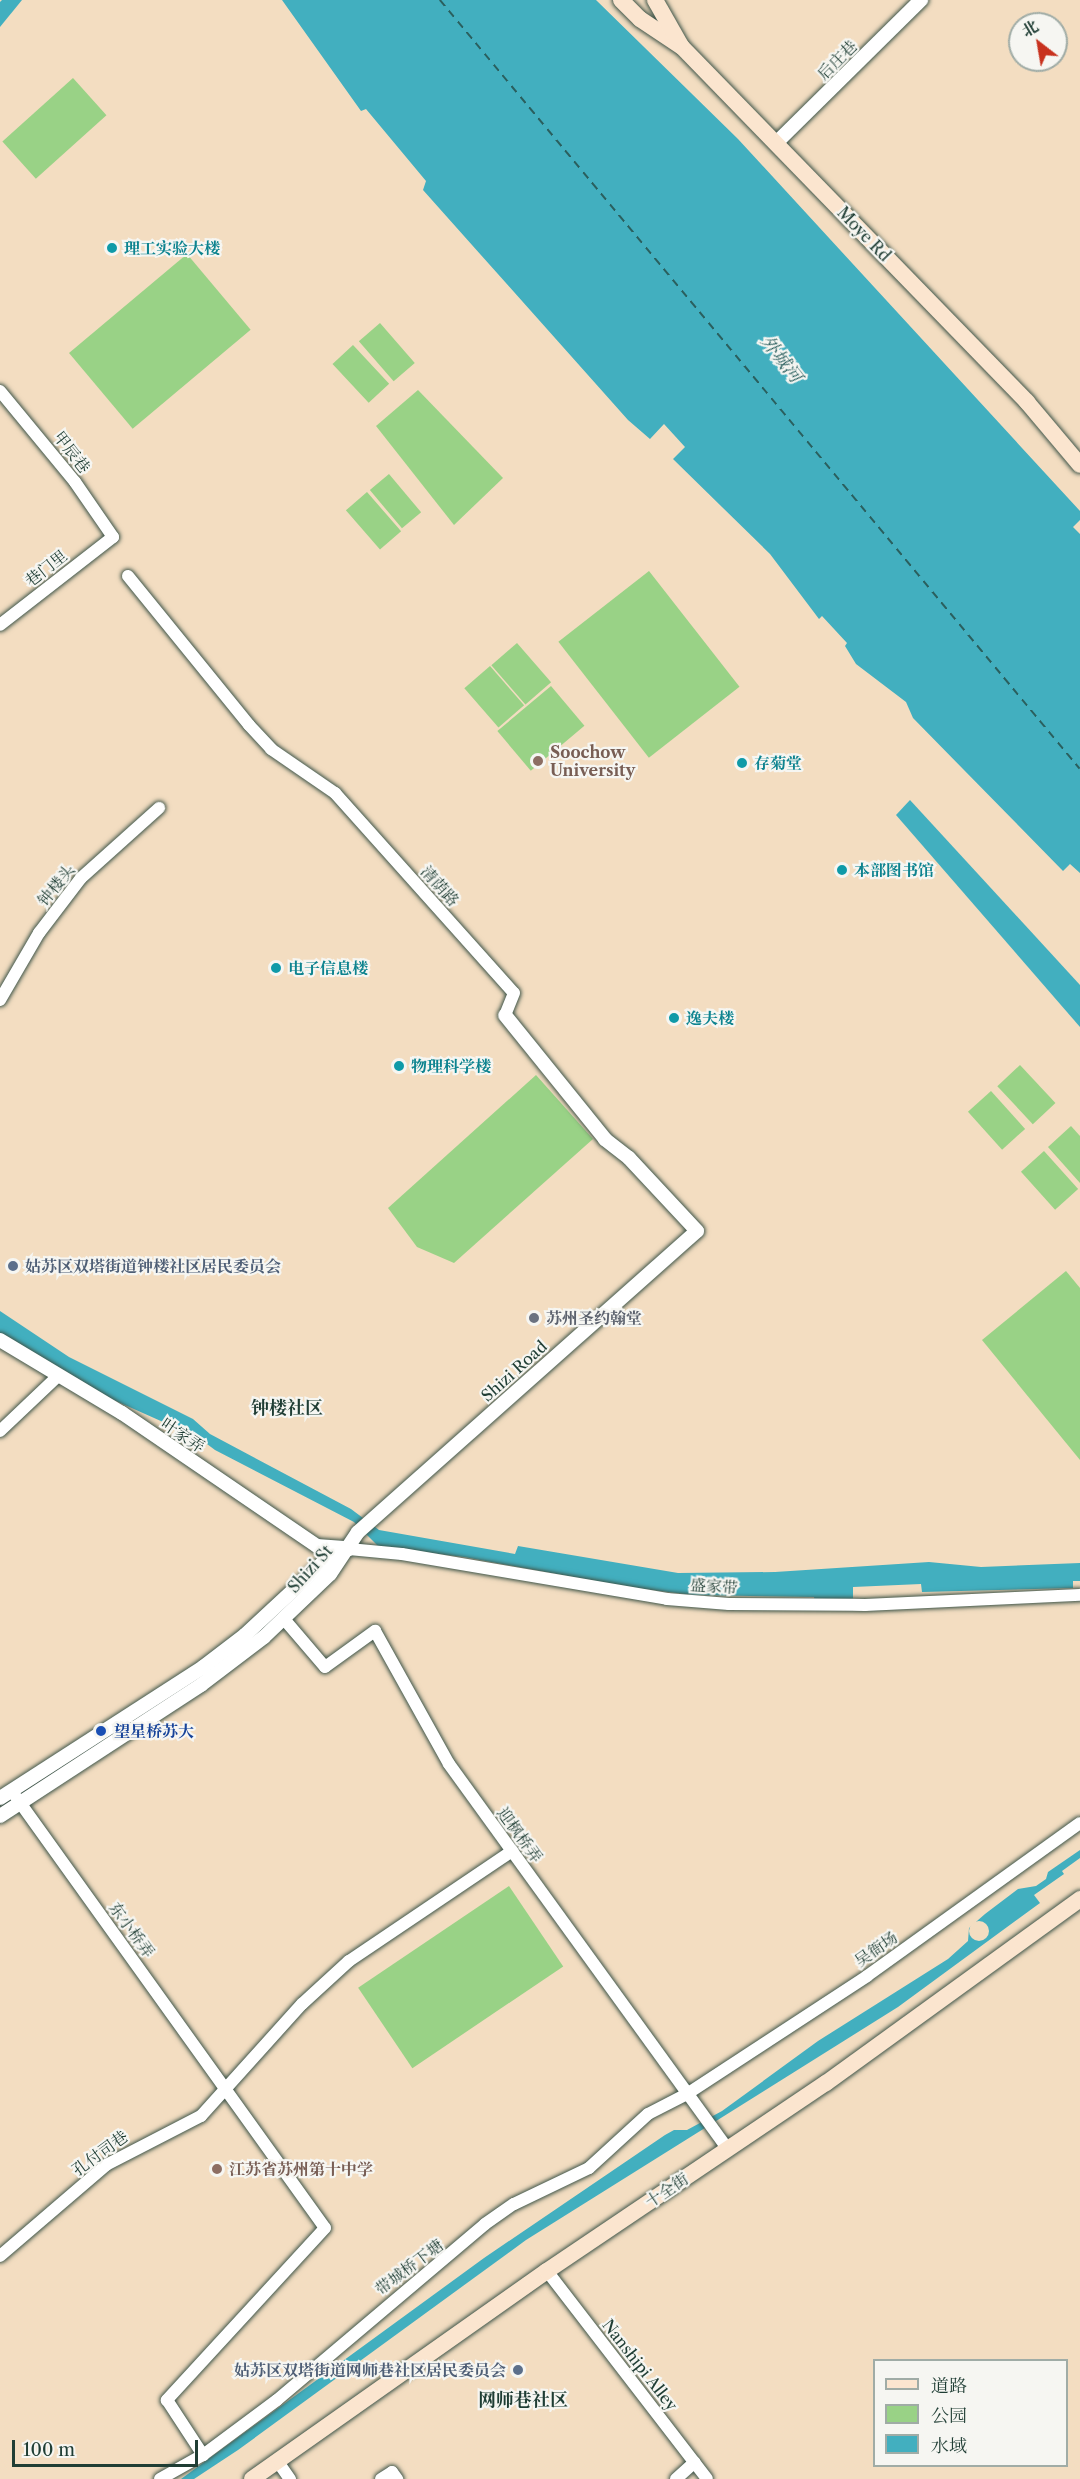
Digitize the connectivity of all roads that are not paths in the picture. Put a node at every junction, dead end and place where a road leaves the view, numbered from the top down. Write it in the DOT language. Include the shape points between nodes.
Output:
graph roads {
  1 [pos="621,0"];
  2 [pos="655,0"];
  3 [pos="921,0"];
  4 [pos="682,47"];
  5 [pos="776,143"];
  6 [pos="0,391"];
  7 [pos="1080,465"];
  8 [pos="113,537"];
  9 [pos="128,576"];
  10 [pos="0,626"];
  11 [pos="159,808"];
  12 [pos="0,1000"];
  13 [pos="504,1015"];
  14 [pos="0,1340"];
  15 [pos="57,1377"];
  16 [pos="0,1431"];
  17 [pos="349,1549"];
  18 [pos="1080,1595"];
  19 [pos="284,1619"];
  20 [pos="10,1797"];
  21 [pos="0,1816"];
  22 [pos="1080,1823"];
  23 [pos="512,1851"];
  24 [pos="1080,1899"];
  25 [pos="225,2089"];
  26 [pos="687,2094"];
  27 [pos="728,2149"];
  28 [pos="0,2256"];
  29 [pos="547,2271"];
  30 [pos="203,2455"];
  31 [pos="278,2462"];
  32 [pos="694,2462"];
  33 [pos="160,2479"];
  34 [pos="252,2479"];
  35 [pos="290,2479"];
  36 [pos="381,2479"];
  37 [pos="398,2479"];
  38 [pos="676,2479"];
  39 [pos="707,2479"];
  1 -- 4 [label="main road" via="640,19"];
  2 -- 4 [label="main road, Moye Rd"];
  3 -- 5 [label="street, 后庄巷"];
  4 -- 5 [label="main road, Moye Rd"];
  5 -- 7 [label="main road, Moye Rd" via="1027,402"];
  6 -- 8 [label="street, 甲辰巷" via="75,482"];
  8 -- 10 [label="street, 巷门里"];
  9 -- 13 [label="street, 清荫路" via="271,749 335,793 513,993"];
  11 -- 12 [label="street, 钟楼头" via="81,878 39,933"];
  13 -- 17 [label="street, 清荫路" via="604,1139 629,1158 697,1231 372,1519 358,1532"];
  14 -- 15 [label="street, 叶家弄"];
  15 -- 16 [label="street"];
  15 -- 17 [label="street, 叶家弄" via="122,1413 317,1546"];
  17 -- 18 [label="street, 盛家带" via="402,1554 667,1599 729,1604 865,1605"];
  17 -- 19 [label="street, Shizi St"];
  17 -- 20 [label="street, Shizi St" via="331,1555 245,1635 203,1667"];
  19 -- 20 [label="street, Shizi St" via="201,1685"];
  19 -- 23 [label="street, 迎枫桥弄" via="325,1667 375,1631 449,1764"];
  20 -- 21 [label="street, Shizi St"];
  20 -- 25 [label="street, 东小桥弄"];
  22 -- 26 [label="street, 吴衙场" via="867,1976"];
  23 -- 25 [label="street, 孔付司巷" via="349,1961 302,2004"];
  23 -- 26 [label="street, 迎枫桥弄"];
  24 -- 27 [label="main road, 十全街"];
  25 -- 28 [label="street, 孔付司巷" via="201,2116 106,2165"];
  25 -- 30 [label="street, 东小桥弄" via="325,2228 167,2400"];
  26 -- 27 [label="street, 迎枫桥弄"];
  26 -- 30 [label="street, 带城桥下塘" via="648,2114 589,2168 514,2204 485,2224 455,2253 363,2323 335,2353"];
  27 -- 29 [label="main road, 十全街"];
  29 -- 31 [label="main road, 十全街"];
  29 -- 32 [label="street, Nanshipi Alley"];
  30 -- 33 [label="street, 带城桥下塘"];
  31 -- 34 [label="main road, 十全街"];
  31 -- 35 [label="street"];
  32 -- 38 [label="street"];
  32 -- 39 [label="street, Nanshipi Alley"];
  36 -- 37 [label="street" via="392,2472"];
}
